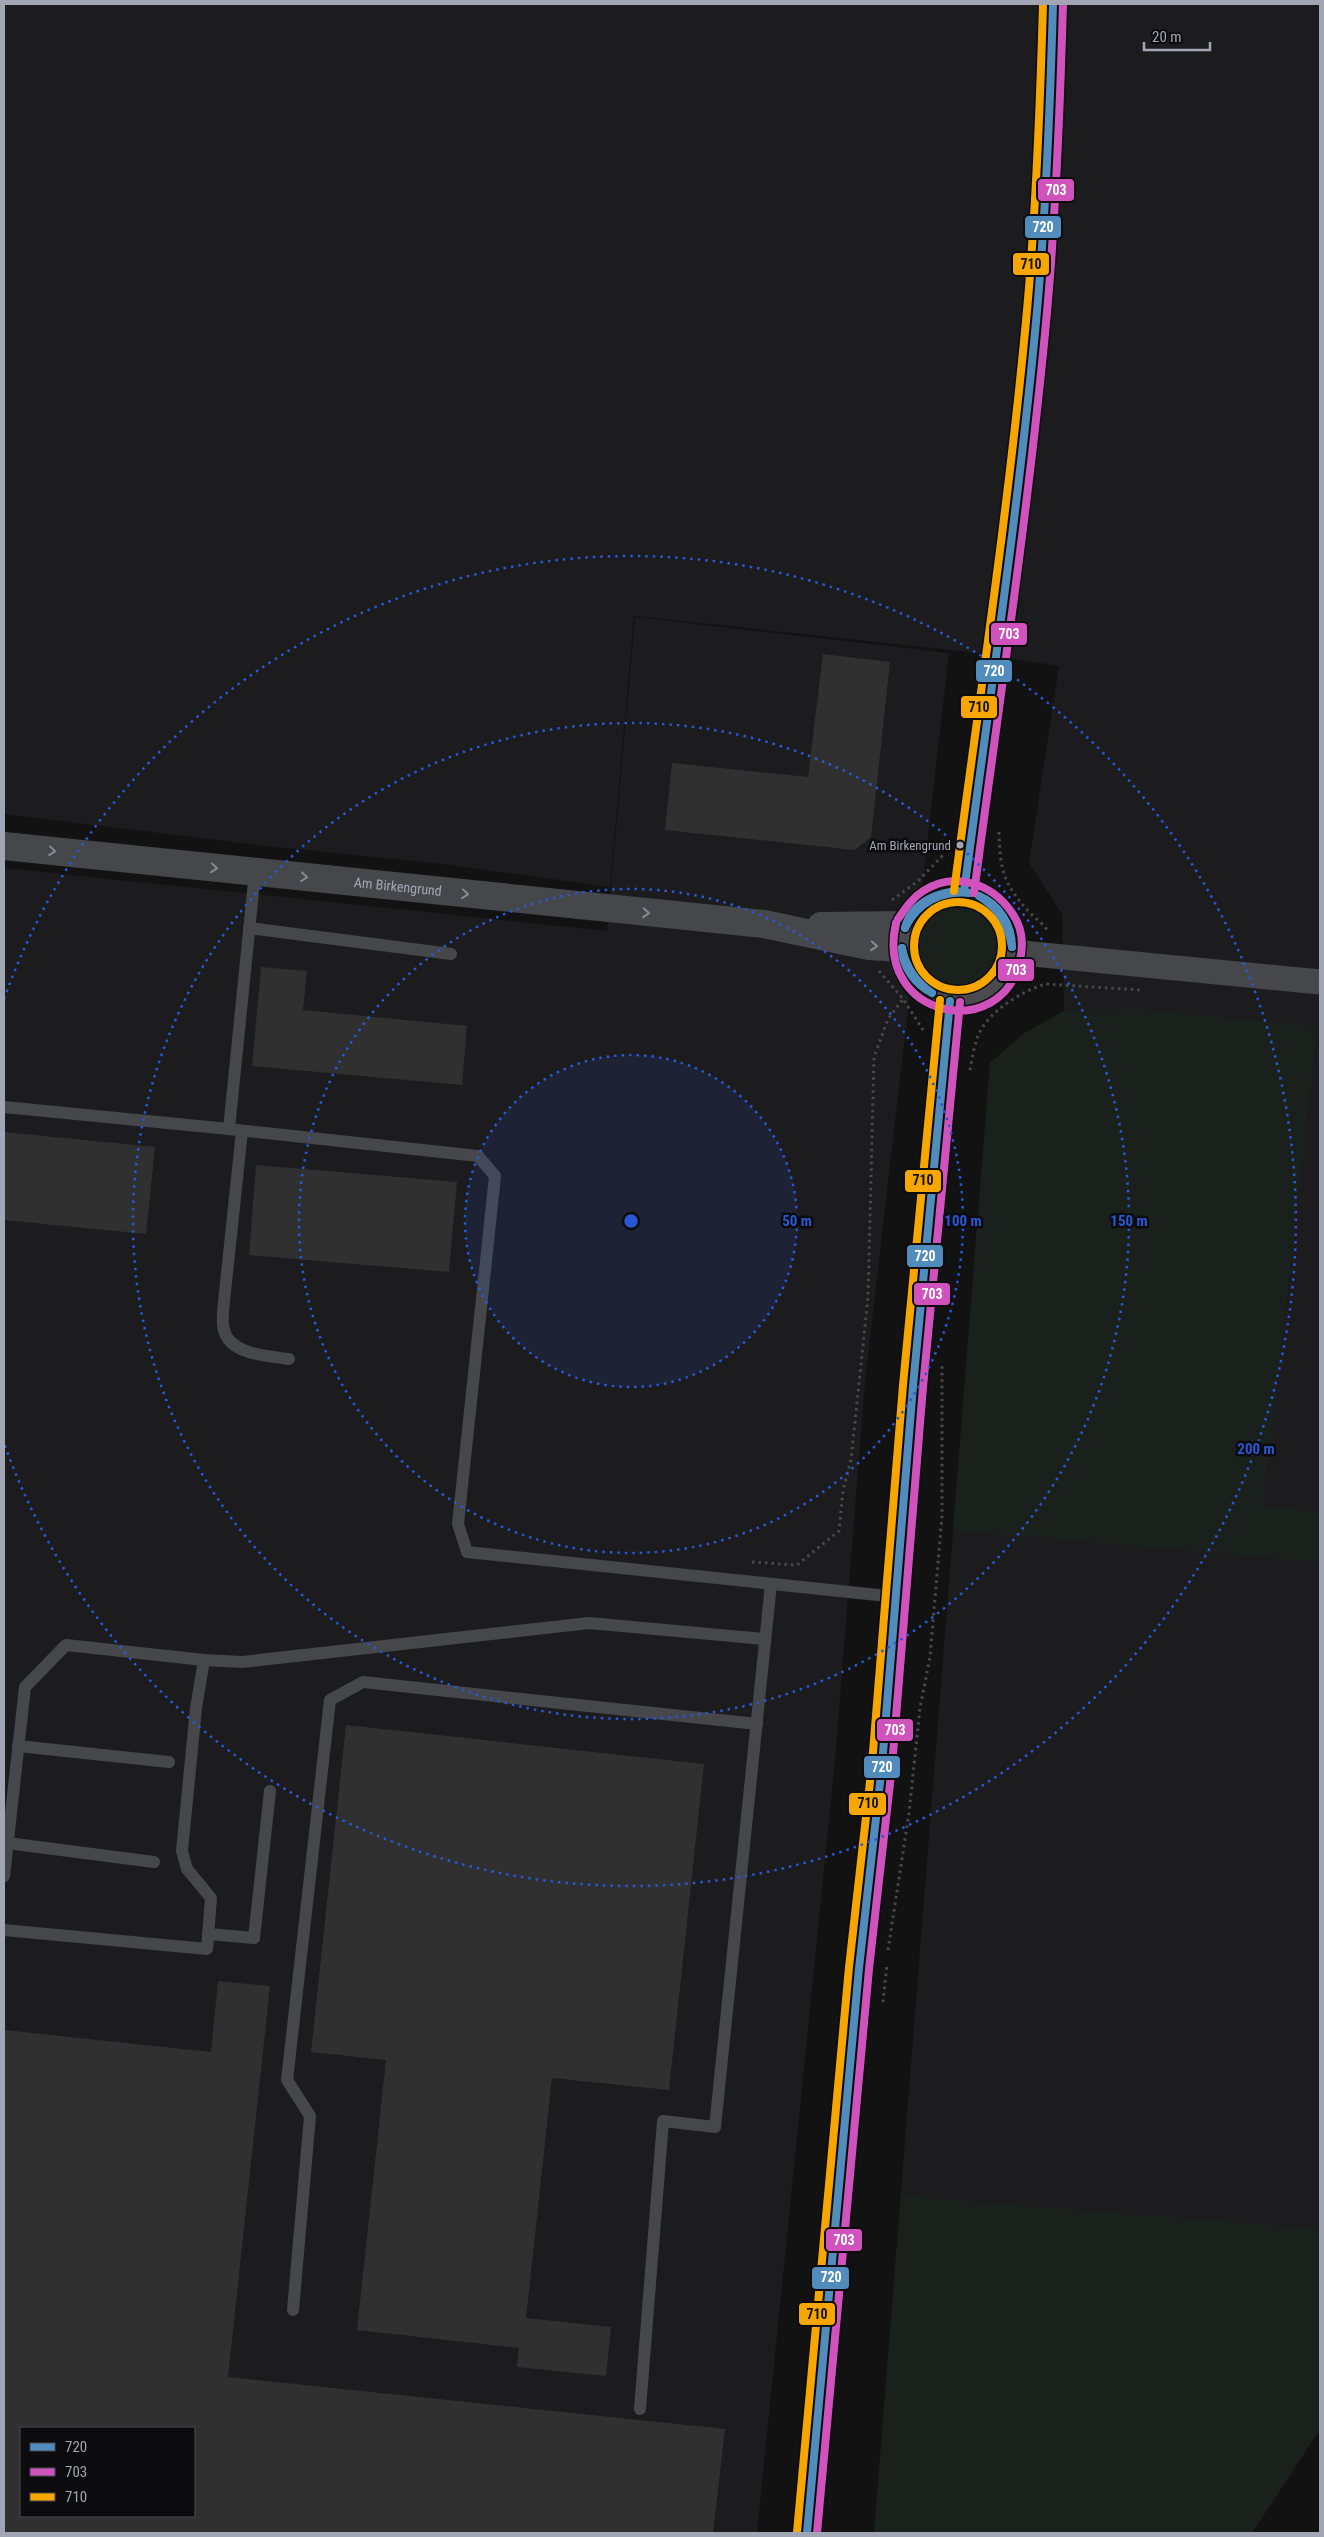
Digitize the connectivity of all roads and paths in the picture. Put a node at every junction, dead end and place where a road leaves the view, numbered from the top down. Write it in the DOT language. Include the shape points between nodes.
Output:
graph roads {
  1 [pos="1053,4"];
  2 [pos="4,846"];
  3 [pos="950,856"];
  4 [pos="1000,862"];
  5 [pos="255,872"];
  6 [pos="964,892"];
  7 [pos="887,903"];
  8 [pos="249,928"];
  9 [pos="904,936"];
  10 [pos="1047,936"];
  11 [pos="1012,952"];
  12 [pos="451,954"];
  13 [pos="875,967"];
  14 [pos="1320,982"];
  15 [pos="1045,984"];
  16 [pos="903,999"];
  17 [pos="950,1001"];
  18 [pos="928,1030"];
  19 [pos="978,1036"];
  20 [pos="4,1107"];
  21 [pos="236,1130"];
  22 [pos="289,1359"];
  23 [pos="751,1562"];
  24 [pos="771,1584"];
  25 [pos="897,1597"];
  26 [pos="765,1639"];
  27 [pos="204,1660"];
  28 [pos="757,1724"];
  29 [pos="18,1746"];
  30 [pos="169,1762"];
  31 [pos="270,1791"];
  32 [pos="7,1843"];
  33 [pos="154,1862"];
  34 [pos="4,1876"];
  35 [pos="4,1930"];
  36 [pos="208,1934"];
  37 [pos="293,2310"];
  38 [pos="640,2409"];
  39 [pos="807,2533"];
  1 -- 6 [label="main road" via="1048,162 1036,322"];
  2 -- 5 [label="street, Am Birkengrund, one-way"];
  3 -- 7 [label="path" via="942,855 918,881"];
  4 -- 10 [label="path" via="1005,878 1028,910 1048,930"];
  5 -- 8 [label="lane"];
  5 -- 9 [label="street, Am Birkengrund, one-way" via="792,928 871,924"];
  6 -- 9 [label="main road" via="946,892 930,898 916,910"];
  6 -- 11 [label="main road" via="978,895 1000,912 1008,924"];
  8 -- 12 [label="lane"];
  8 -- 21 [label="lane"];
  9 -- 17 [label="main road" via="909,973 916,983 938,998"];
  11 -- 14 [label="street"];
  11 -- 17 [label="main road" via="1009,966 992,989 965,1001"];
  13 -- 16 [label="path"];
  15 -- 19 [label="path" via="1024,992 992,1016"];
  16 -- 18 [label="path" via="922,1030"];
  16 -- 23 [label="path" via="888,1019 874,1057 868,1297 851,1460 843,1490 839,1531 798,1565"];
  17 -- 25 [label="main road" via="913,1386"];
  20 -- 21 [label="lane"];
  21 -- 22 [label="lane" via="224,1332 234,1345 255,1355"];
  21 -- 24 [label="lane" via="478,1156 495,1176 458,1524 467,1552"];
  24 -- 25 [label="lane"];
  24 -- 26 [label="lane"];
  25 -- 39 [label="main road"];
  26 -- 27 [label="lane" via="589,1623 242,1662"];
  26 -- 28 [label="lane"];
  27 -- 29 [label="lane" via="66,1645 25,1687"];
  27 -- 36 [label="lane" via="182,1851 187,1868 211,1898"];
  28 -- 37 [label="lane" via="363,1682 330,1700 287,2080 310,2116"];
  28 -- 38 [label="lane" via="715,2127 663,2121"];
  29 -- 30 [label="lane"];
  29 -- 32 [label="lane"];
  31 -- 36 [label="lane" via="254,1938"];
  32 -- 33 [label="lane"];
  32 -- 34 [label="lane"];
  35 -- 36 [label="lane" via="207,1949"];
}
